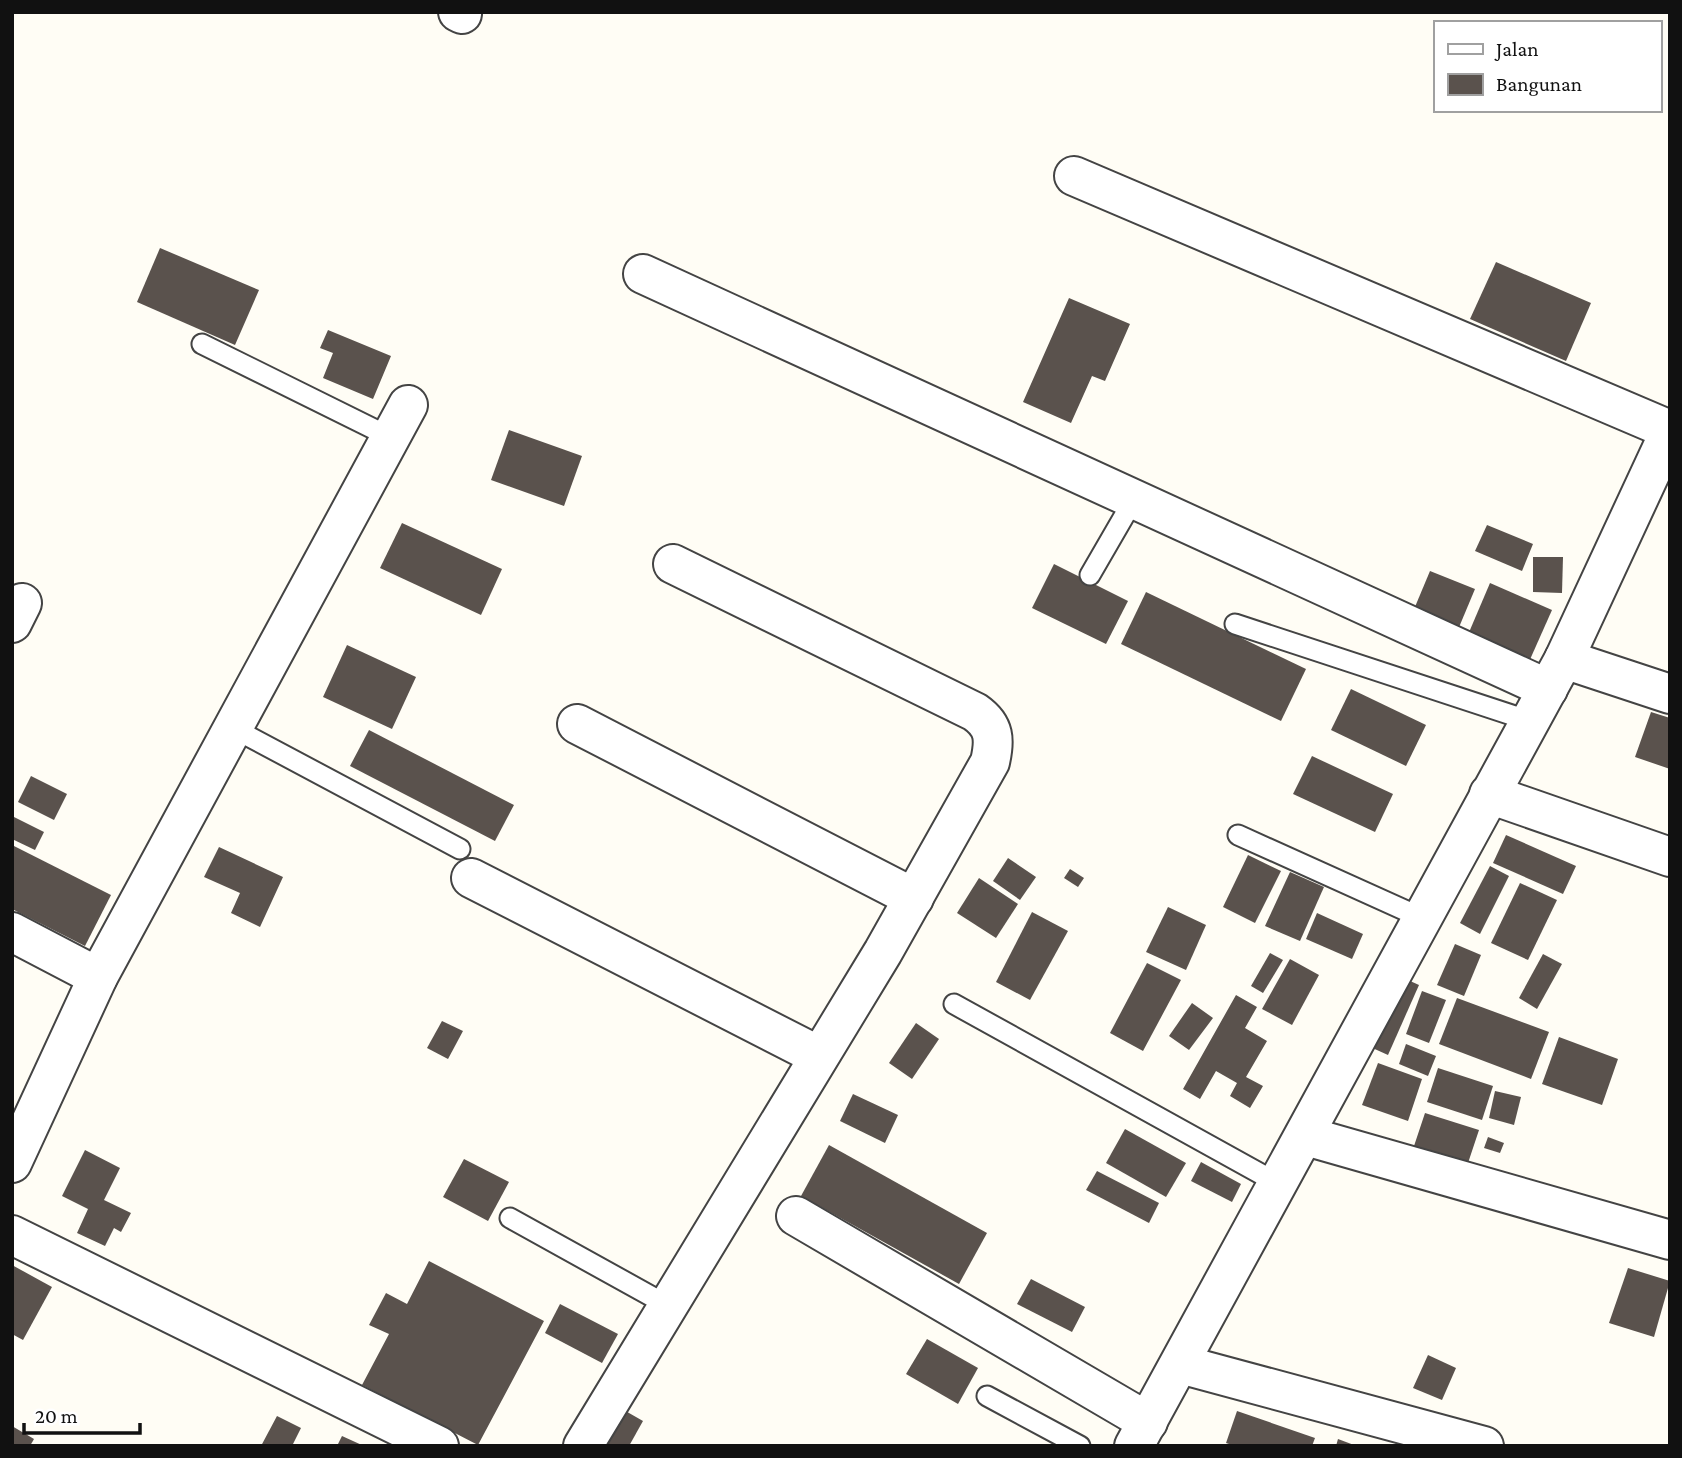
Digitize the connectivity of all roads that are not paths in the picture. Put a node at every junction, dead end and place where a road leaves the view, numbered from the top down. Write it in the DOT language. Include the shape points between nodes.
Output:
graph roads {
  1 [pos="1074,176"];
  2 [pos="643,274"];
  3 [pos="202,344"];
  4 [pos="399,421"];
  5 [pos="1670,431"];
  6 [pos="1133,499"];
  7 [pos="673,564"];
  8 [pos="1090,575"];
  9 [pos="1236,624"];
  10 [pos="1548,690"];
  11 [pos="1670,694"];
  12 [pos="577,724"];
  13 [pos="233,728"];
  14 [pos="1489,794"];
  15 [pos="1238,835"];
  16 [pos="1670,857"];
  17 [pos="466,864"];
  18 [pos="914,898"];
  19 [pos="1422,918"];
  20 [pos="12,932"];
  21 [pos="98,977"];
  22 [pos="954,1004"];
  23 [pos="819,1056"];
  24 [pos="1306,1136"];
  25 [pos="12,1163"];
  26 [pos="1279,1184"];
  27 [pos="796,1216"];
  28 [pos="510,1218"];
  29 [pos="12,1235"];
  30 [pos="1670,1240"];
  31 [pos="667,1306"];
  32 [pos="1180,1364"];
  33 [pos="987,1396"];
  34 [pos="1141,1434"];
  35 [pos="439,1446"];
  36 [pos="583,1446"];
  37 [pos="1080,1446"];
  38 [pos="1484,1446"];
  1 -- 5 [label="street"];
  2 -- 6 [label="street"];
  3 -- 4 [label="lane"];
  4 -- 13 [label="street"];
  5 -- 10 [label="street"];
  6 -- 8 [label="lane"];
  6 -- 10 [label="street"];
  7 -- 18 [label="street" via="975,712 992,728 990,762"];
  9 -- 10 [label="lane"];
  10 -- 11 [label="street"];
  10 -- 14 [label="street"];
  12 -- 18 [label="street"];
  13 -- 17 [label="lane"];
  13 -- 21 [label="street"];
  14 -- 16 [label="street"];
  14 -- 19 [label="street"];
  15 -- 19 [label="lane"];
  17 -- 23 [label="street"];
  18 -- 23 [label="street"];
  19 -- 24 [label="street"];
  20 -- 21 [label="street"];
  21 -- 25 [label="street"];
  22 -- 26 [label="lane"];
  23 -- 31 [label="street"];
  24 -- 26 [label="street"];
  24 -- 30 [label="street"];
  26 -- 32 [label="street"];
  27 -- 34 [label="street"];
  28 -- 31 [label="lane"];
  29 -- 35 [label="street"];
  31 -- 36 [label="street"];
  32 -- 34 [label="street"];
  32 -- 38 [label="street"];
  33 -- 37 [label="lane"];
}
